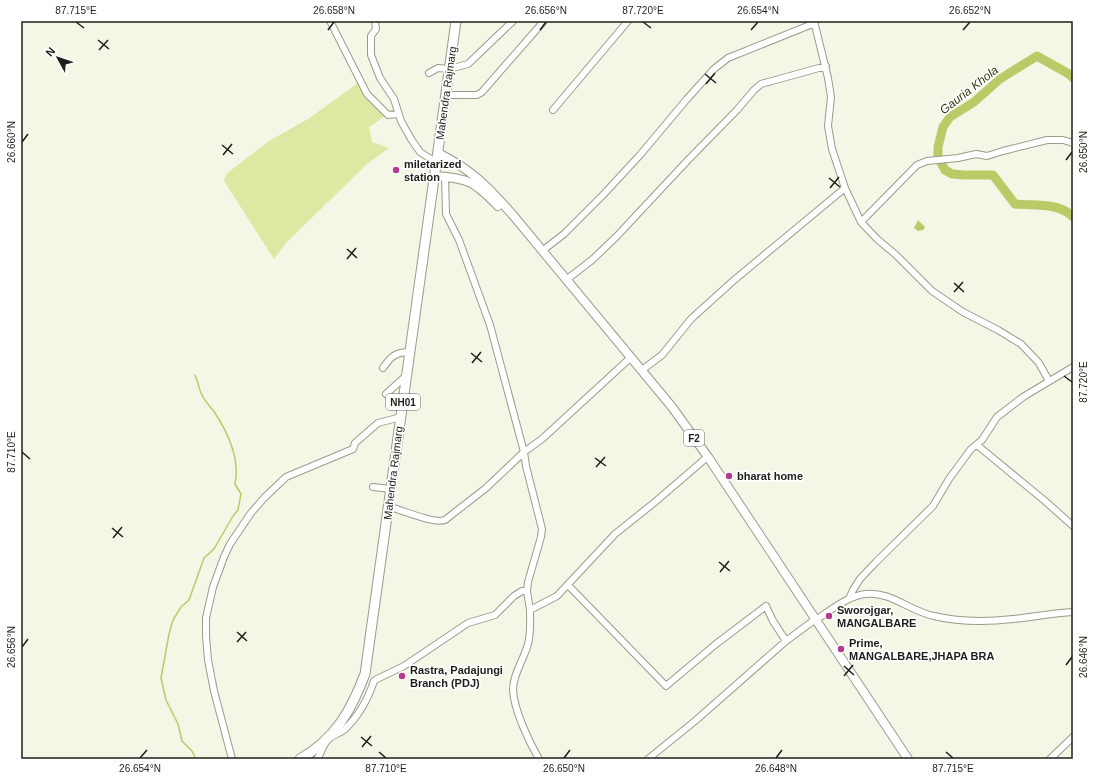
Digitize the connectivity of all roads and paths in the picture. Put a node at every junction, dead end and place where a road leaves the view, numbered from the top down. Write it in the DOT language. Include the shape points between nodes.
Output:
graph roads {
  1 [pos="330,21"];
  2 [pos="375,21"];
  3 [pos="456,21"];
  4 [pos="513,21"];
  5 [pos="544,21"];
  6 [pos="628,21"];
  7 [pos="815,22"];
  8 [pos="826,66"];
  9 [pos="449,69"];
  10 [pos="429,73"];
  11 [pos="446,95"];
  12 [pos="552,110"];
  13 [pos="398,114"];
  14 [pos="1073,143"];
  15 [pos="438,153"];
  16 [pos="436,163"];
  17 [pos="435,176"];
  18 [pos="445,176"];
  19 [pos="845,188"];
  20 [pos="861,222"];
  21 [pos="542,251"];
  22 [pos="566,280"];
  23 [pos="410,352"];
  24 [pos="628,360"];
  25 [pos="1073,367"];
  26 [pos="383,368"];
  27 [pos="642,370"];
  28 [pos="407,375"];
  29 [pos="1049,381"];
  30 [pos="386,394"];
  31 [pos="401,417"];
  32 [pos="977,445"];
  33 [pos="524,452"];
  34 [pos="705,459"];
  35 [pos="373,487"];
  36 [pos="391,489"];
  37 [pos="389,507"];
  38 [pos="1073,526"];
  39 [pos="568,585"];
  40 [pos="527,591"];
  41 [pos="850,599"];
  42 [pos="530,610"];
  43 [pos="1073,612"];
  44 [pos="815,620"];
  45 [pos="786,641"];
  46 [pos="1073,737"];
  47 [pos="327,740"];
  48 [pos="232,759"];
  49 [pos="300,759"];
  50 [pos="317,759"];
  51 [pos="539,759"];
  52 [pos="648,759"];
  53 [pos="904,759"];
  54 [pos="908,759"];
  55 [pos="1050,759"];
  1 -- 13 [label="street" via="368,94 388,116"];
  2 -- 13 [label="street" via="376,29 371,36 371,56 380,78 394,99"];
  3 -- 9 [label="highway, Mahendra Rajmarg / NH01"];
  4 -- 9 [label="street" via="468,64"];
  5 -- 11 [label="street" via="482,92 477,95"];
  6 -- 12 [label="street"];
  7 -- 8 [label="street"];
  7 -- 21 [label="street" via="728,58 714,69 608,189 564,234"];
  8 -- 19 [label="street" via="831,97 828,126 832,149"];
  8 -- 22 [label="street" via="761,84 617,236"];
  9 -- 10 [label="street" via="438,68"];
  9 -- 11 [label="highway, Mahendra Rajmarg / NH01"];
  11 -- 15 [label="highway, Mahendra Rajmarg / NH01"];
  13 -- 16 [label="street" via="420,152"];
  14 -- 20 [label="street" via="1047,140 987,156 976,154 926,161 917,165"];
  15 -- 16 [label="highway, Mahendra Rajmarg / NH01"];
  15 -- 21 [label="main road, F2" via="456,161 487,186"];
  16 -- 17 [label="highway, Mahendra Rajmarg / NH01"];
  17 -- 18 [label="main road, F2"];
  17 -- 23 [label="highway, Mahendra Rajmarg / NH01"];
  18 -- 24 [label="main road, F2" via="473,183 483,190"];
  18 -- 33 [label="street" via="446,214 459,240 490,325"];
  19 -- 20 [label="street"];
  19 -- 27 [label="street" via="732,281 691,320 662,355"];
  20 -- 29 [label="street" via="932,291 963,312 1021,344 1038,363"];
  21 -- 22 [label="main road, F2"];
  22 -- 27 [label="main road, F2"];
  23 -- 26 [label="street" via="400,352 388,360"];
  23 -- 28 [label="highway, Mahendra Rajmarg / NH01"];
  24 -- 33 [label="street" via="542,439"];
  24 -- 34 [label="main road, F2"];
  25 -- 29 [label="street"];
  27 -- 44 [label="main road, F2" via="708,457"];
  28 -- 30 [label="street"];
  28 -- 31 [label="highway, Mahendra Rajmarg / NH01"];
  29 -- 32 [label="street" via="997,417"];
  31 -- 36 [label="highway, Mahendra Rajmarg / NH01"];
  31 -- 48 [label="street" via="378,423 355,442 353,449 286,476 251,513 230,544 213,587 206,618 206,636 214,691"];
  32 -- 38 [label="street"];
  32 -- 41 [label="street" via="971,449 949,479 933,506 860,579"];
  33 -- 37 [label="street" via="505,472 445,520 421,517"];
  33 -- 40 [label="street" via="542,529"];
  34 -- 39 [label="street" via="615,534"];
  34 -- 44 [label="main road, F2"];
  35 -- 36 [label="street"];
  36 -- 37 [label="highway, Mahendra Rajmarg / NH01"];
  37 -- 47 [label="highway, Mahendra Rajmarg / NH01" via="365,674 355,699"];
  39 -- 42 [label="street" via="556,596"];
  39 -- 45 [label="street" via="666,686 766,606"];
  40 -- 42 [label="street"];
  40 -- 47 [label="street" via="522,590 514,596 495,615 468,623 404,666 374,681 364,703 353,718 343,730"];
  41 -- 43 [label="street" via="863,594 882,594 916,611 961,620 987,621"];
  41 -- 44 [label="street"];
  42 -- 51 [label="street" via="529,642 513,690 524,727"];
  44 -- 45 [label="street"];
  44 -- 53 [label="main road, F2"];
  44 -- 54 [label="main road, F2"];
  45 -- 52 [label="street" via="696,721"];
  46 -- 55 [label="street"];
  47 -- 49 [label="highway, Mahendra Rajmarg / NH01"];
  47 -- 50 [label="street"];
}
